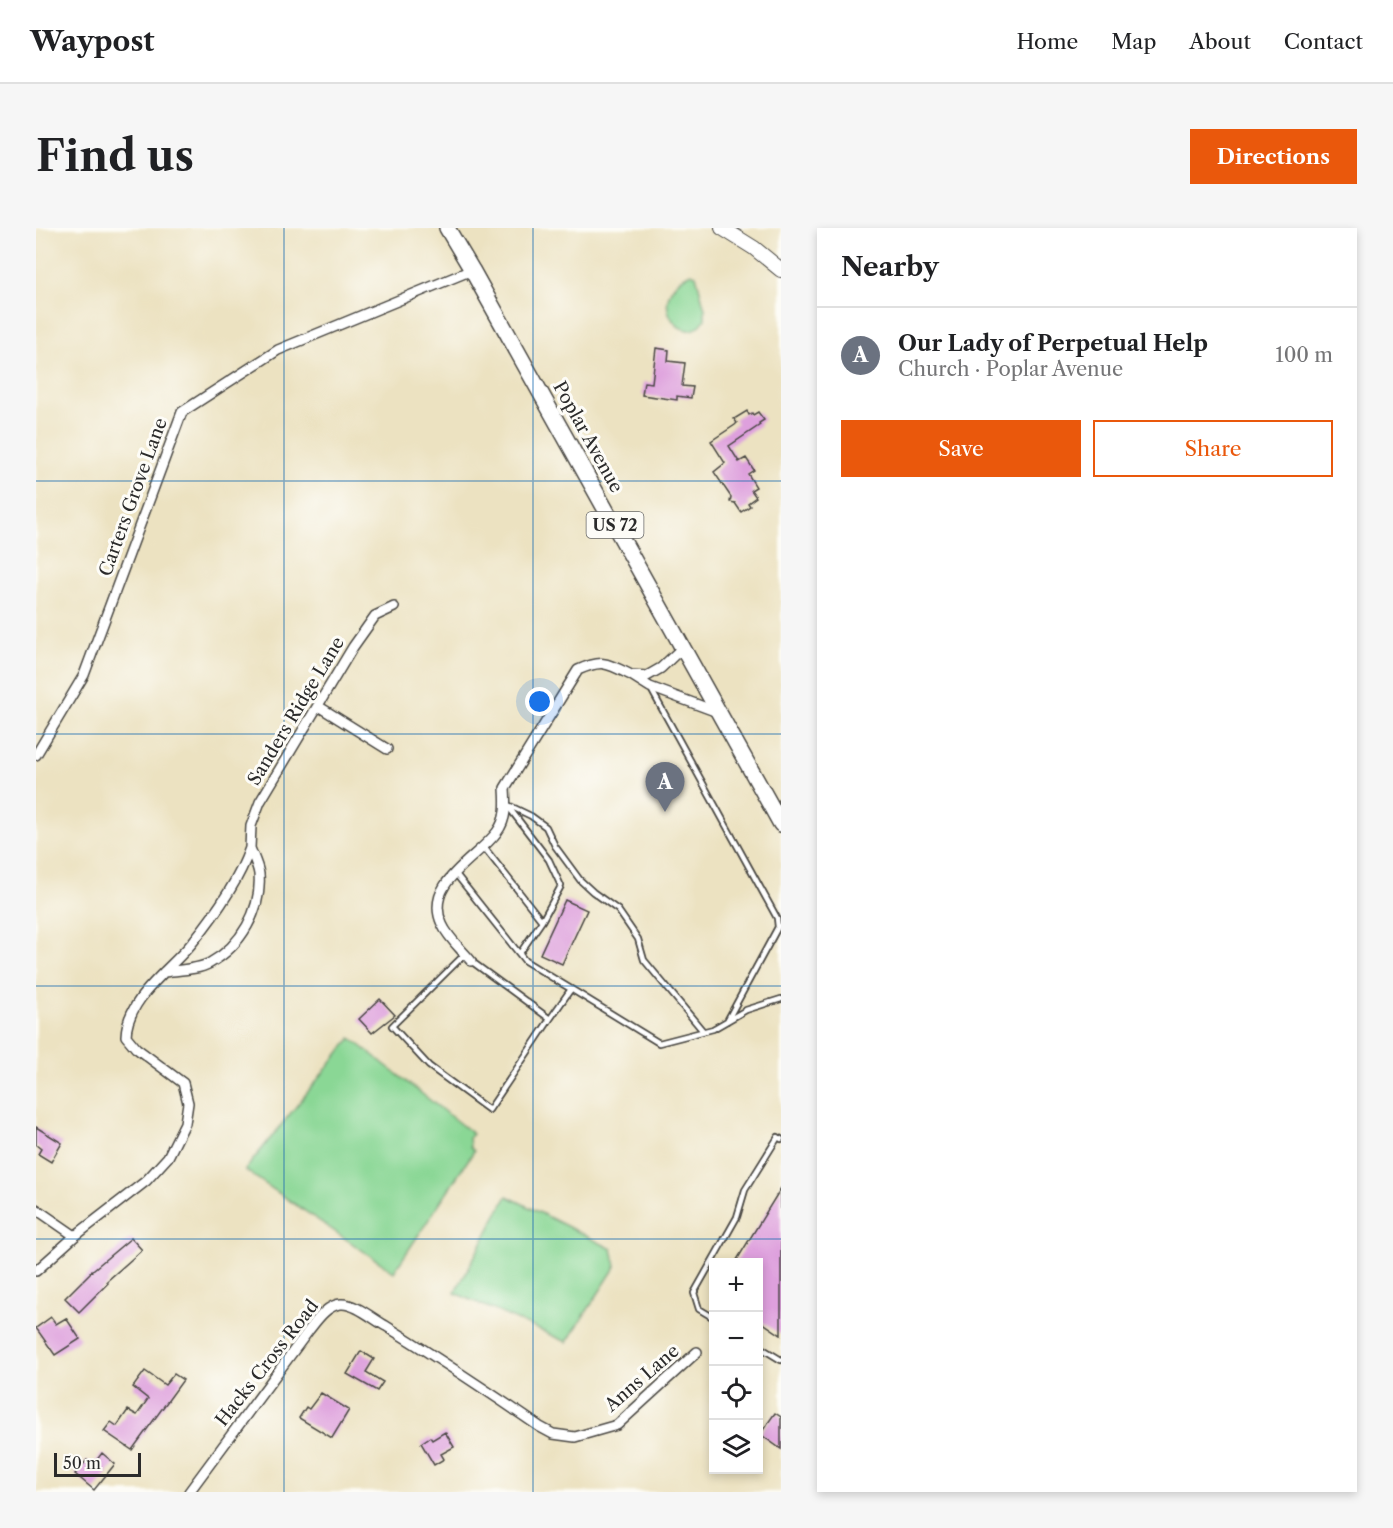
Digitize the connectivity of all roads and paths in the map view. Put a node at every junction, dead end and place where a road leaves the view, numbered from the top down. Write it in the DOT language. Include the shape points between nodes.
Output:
graph roads {
  1 [pos="447,228"];
  2 [pos="722,228"];
  3 [pos="472,270"];
  4 [pos="781,270"];
  5 [pos="394,607"];
  6 [pos="683,647"];
  7 [pos="631,675"];
  8 [pos="650,687"];
  9 [pos="318,706"];
  10 [pos="720,713"];
  11 [pos="387,749"];
  12 [pos="36,755"];
  13 [pos="506,804"];
  14 [pos="781,824"];
  15 [pos="483,846"];
  16 [pos="250,848"];
  17 [pos="456,873"];
  18 [pos="542,921"];
  19 [pos="520,953"];
  20 [pos="468,957"];
  21 [pos="164,972"];
  22 [pos="572,988"];
  23 [pos="781,999"];
  24 [pos="550,1019"];
  25 [pos="727,1021"];
  26 [pos="703,1031"];
  27 [pos="781,1139"];
  28 [pos="36,1209"];
  29 [pos="75,1236"];
  30 [pos="36,1271"];
  31 [pos="709,1315"];
  32 [pos="763,1349"];
  33 [pos="697,1352"];
  34 [pos="781,1360"];
  35 [pos="540,1427"];
  36 [pos="189,1492"];
  1 -- 3 [label="main road, Poplar Avenue / US 72"];
  2 -- 4 [label="street"];
  3 -- 6 [label="main road, Poplar Avenue / US 72"];
  3 -- 12 [label="street, Carters Grove Lane" via="278,350 182,411 84,675"];
  5 -- 9 [label="street, Sanders Ridge Lane" via="375,615"];
  6 -- 7 [label="street" via="647,676"];
  6 -- 10 [label="main road, Poplar Avenue / US 72"];
  7 -- 8 [label="street"];
  7 -- 13 [label="street" via="596,662 578,670 505,788"];
  8 -- 10 [label="street"];
  8 -- 25 [label="lane" via="777,918 778,927"];
  9 -- 11 [label="street"];
  9 -- 16 [label="street, Sanders Ridge Lane" via="260,802 251,826"];
  10 -- 14 [label="main road, Poplar Avenue / US 72"];
  13 -- 15 [label="street" via="497,833"];
  13 -- 18 [label="lane" via="549,860 561,886"];
  13 -- 26 [label="lane" via="546,827 580,880 618,910 638,939 644,960"];
  15 -- 17 [label="street"];
  15 -- 18 [label="lane"];
  16 -- 21 [label="street, Sanders Ridge Lane" via="208,922"];
  16 -- 21 [label="street, Sanders Ridge Lane" via="259,872 258,899 248,925 233,946 208,965"];
  17 -- 19 [label="lane"];
  17 -- 20 [label="street" via="443,888 439,912 444,928"];
  18 -- 19 [label="lane"];
  19 -- 22 [label="lane" via="525,961"];
  20 -- 24 [label="lane"];
  20 -- 24 [label="lane" via="392,1026 429,1066 489,1110"];
  21 -- 29 [label="street, Sanders Ridge Lane" via="145,992 126,1024 126,1036 183,1083 188,1103 185,1124 168,1157 146,1181"];
  22 -- 24 [label="lane"];
  22 -- 26 [label="lane" via="659,1043"];
  23 -- 25 [label="lane" via="746,1010"];
  25 -- 26 [label="lane"];
  27 -- 31 [label="lane" via="777,1137 745,1190 737,1217 694,1293 699,1309"];
  28 -- 29 [label="street"];
  29 -- 30 [label="street"];
  32 -- 34 [label="lane"];
  33 -- 35 [label="street, Anns Lane" via="617,1425 575,1437 553,1434"];
  35 -- 36 [label="street, Hacks Cross Road" via="443,1360 352,1307 339,1304 322,1314 309,1330"];
}
